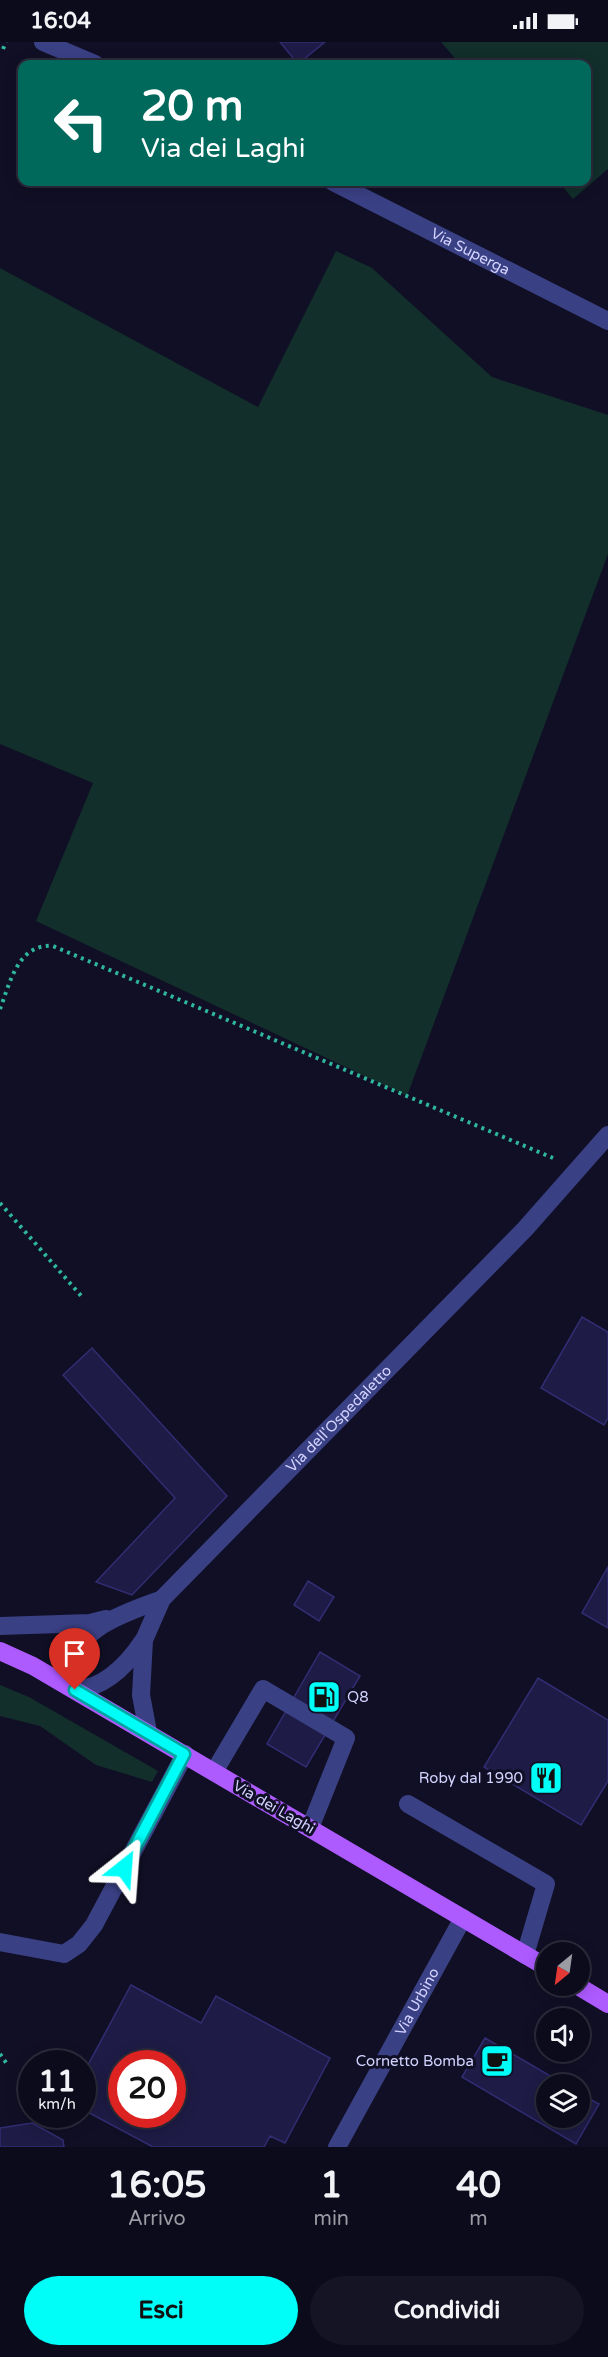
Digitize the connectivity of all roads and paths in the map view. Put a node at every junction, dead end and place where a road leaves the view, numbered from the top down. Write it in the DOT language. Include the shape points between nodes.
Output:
graph roads {
  1 [pos="6,42"];
  2 [pos="43,42"];
  3 [pos="3,49"];
  4 [pos="86,60"];
  5 [pos="341,186"];
  6 [pos="608,321"];
  7 [pos="0,1009"];
  8 [pos="608,1135"];
  9 [pos="578,1169"];
  10 [pos="0,1203"];
  11 [pos="83,1298"];
  12 [pos="162,1599"];
  13 [pos="128,1613"];
  14 [pos="0,1626"];
  15 [pos="144,1640"];
  16 [pos="0,1651"];
  17 [pos="75,1690"];
  18 [pos="148,1732"];
  19 [pos="184,1754"];
  20 [pos="214,1772"];
  21 [pos="408,1804"];
  22 [pos="310,1828"];
  23 [pos="463,1918"];
  24 [pos="0,1942"];
  25 [pos="525,1955"];
  26 [pos="536,1961"];
  27 [pos="590,1993"];
  28 [pos="608,2004"];
  29 [pos="0,2054"];
  30 [pos="7,2064"];
  31 [pos="337,2147"];
  1 -- 3 [label="path"];
  2 -- 4 [label="street"];
  5 -- 6 [label="street, Via Superga"];
  7 -- 9 [label="path" via="26,954 38,946 52,946"];
  8 -- 9 [label="street, Via dell'Ospedaletto"];
  9 -- 12 [label="street, Via dell'Ospedaletto" via="525,1229"];
  10 -- 11 [label="path"];
  12 -- 13 [label="street"];
  12 -- 15 [label="street, Via dell'Ospedaletto"];
  13 -- 14 [label="street" via="90,1623"];
  13 -- 17 [label="street" via="81,1643 74,1662"];
  15 -- 17 [label="street" via="113,1675 90,1689"];
  15 -- 18 [label="street, Via dell'Ospedaletto" via="141,1695"];
  16 -- 17 [label="main road, Via dei Laghi"];
  17 -- 18 [label="main road, Via dei Laghi"];
  18 -- 19 [label="main road, Via dei Laghi"];
  19 -- 20 [label="main road, Via dei Laghi"];
  19 -- 24 [label="street" via="94,1925 79,1944 64,1954"];
  20 -- 22 [label="main road, Via dei Laghi"];
  20 -- 22 [label="street" via="262,1689 346,1738"];
  21 -- 25 [label="street" via="546,1884"];
  22 -- 23 [label="main road, Via dei Laghi"];
  23 -- 25 [label="main road, Via dei Laghi"];
  23 -- 31 [label="street, Via Urbino"];
  25 -- 26 [label="main road, Via dei Laghi"];
  27 -- 28 [label="main road"];
  29 -- 30 [label="path"];
}
